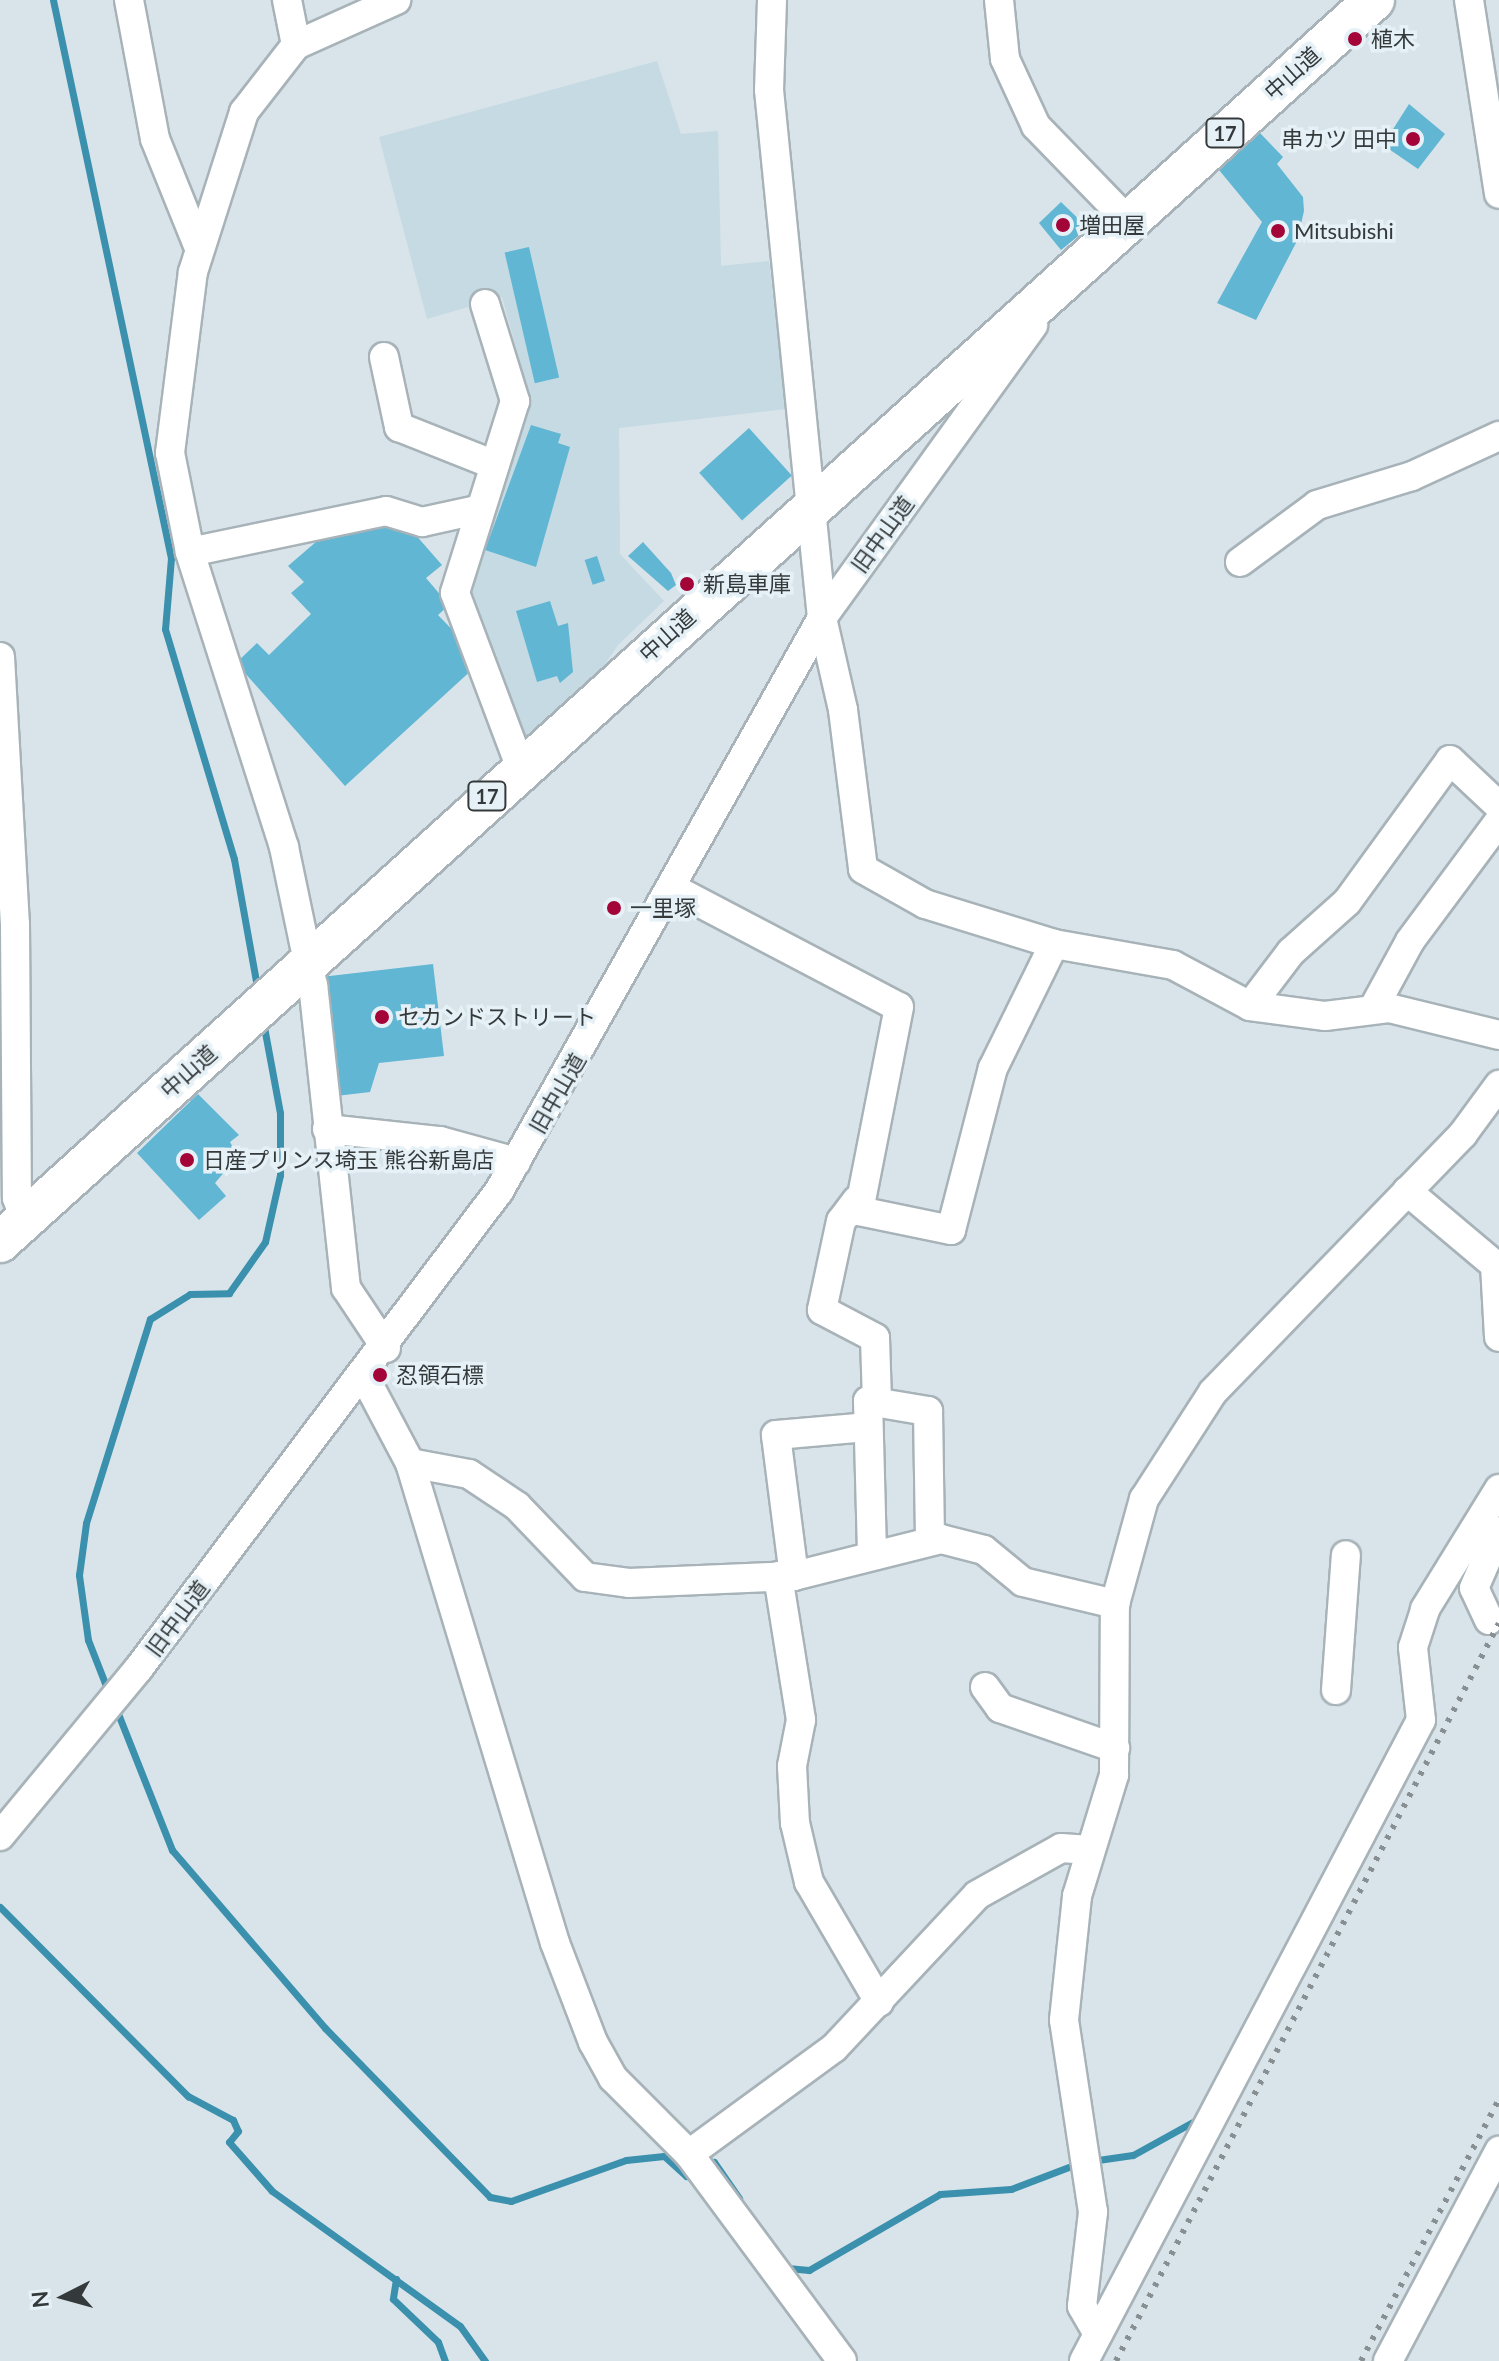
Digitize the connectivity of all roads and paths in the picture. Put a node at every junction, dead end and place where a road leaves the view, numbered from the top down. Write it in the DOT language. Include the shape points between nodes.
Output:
graph roads {
  1 [pos="129,0"];
  2 [pos="287,0"];
  3 [pos="396,0"];
  4 [pos="772,0"];
  5 [pos="999,0"];
  6 [pos="1374,0"];
  7 [pos="1469,0"];
  8 [pos="296,45"];
  9 [pos="1498,180"];
  10 [pos="1127,220"];
  11 [pos="199,248"];
  12 [pos="1075,266"];
  13 [pos="485,304"];
  14 [pos="384,357"];
  15 [pos="1499,436"];
  16 [pos="495,465"];
  17 [pos="812,505"];
  18 [pos="481,509"];
  19 [pos="190,552"];
  20 [pos="1240,562"];
  21 [pos="822,618"];
  22 [pos="0,657"];
  23 [pos="520,766"];
  24 [pos="1499,806"];
  25 [pos="1499,821"];
  26 [pos="672,888"];
  27 [pos="8,924"];
  28 [pos="1054,944"];
  29 [pos="306,963"];
  30 [pos="1250,1006"];
  31 [pos="1373,1009"];
  32 [pos="1499,1035"];
  33 [pos="8,1070"];
  34 [pos="1499,1085"];
  35 [pos="327,1129"];
  36 [pos="516,1162"];
  37 [pos="8,1172"];
  38 [pos="1407,1191"];
  39 [pos="857,1200"];
  40 [pos="12,1231"];
  41 [pos="1499,1337"];
  42 [pos="386,1348"];
  43 [pos="364,1376"];
  44 [pos="872,1415"];
  45 [pos="410,1463"];
  46 [pos="1499,1489"];
  47 [pos="1499,1531"];
  48 [pos="930,1541"];
  49 [pos="872,1553"];
  50 [pos="1346,1555"];
  51 [pos="786,1576"];
  52 [pos="1115,1604"];
  53 [pos="1489,1620"];
  54 [pos="985,1687"];
  55 [pos="1336,1690"];
  56 [pos="1115,1748"];
  57 [pos="0,1836"];
  58 [pos="1090,1850"];
  59 [pos="879,2002"];
  60 [pos="1499,2151"];
  61 [pos="694,2161"];
  62 [pos="1098,2334"];
  63 [pos="842,2361"];
  64 [pos="1084,2361"];
  65 [pos="1388,2361"];
  1 -- 11 [label="street" via="155,139"];
  2 -- 8 [label="street"];
  3 -- 8 [label="street"];
  4 -- 17 [label="street" via="769,90"];
  5 -- 10 [label="street" via="1005,59 1036,126"];
  6 -- 10 [label="highway, 中山道 / 17"];
  7 -- 9 [label="street"];
  8 -- 11 [label="street" via="244,112"];
  10 -- 12 [label="highway, 中山道 / 17"];
  11 -- 19 [label="street" via="170,453"];
  12 -- 17 [label="highway, 中山道 / 17"];
  12 -- 21 [label="street, 旧中山道"];
  13 -- 16 [label="street" via="515,401"];
  14 -- 16 [label="street" via="399,427"];
  15 -- 20 [label="street" via="1412,476 1317,505"];
  16 -- 18 [label="street"];
  17 -- 21 [label="street"];
  17 -- 23 [label="highway, 中山道 / 17"];
  18 -- 19 [label="street" via="422,522 386,511"];
  18 -- 23 [label="street" via="455,593"];
  19 -- 29 [label="street" via="284,847"];
  21 -- 26 [label="street, 旧中山道"];
  21 -- 28 [label="street" via="843,710 863,869 925,904"];
  22 -- 27 [label="street"];
  23 -- 29 [label="highway, 中山道 / 17"];
  24 -- 30 [label="street" via="1450,760 1347,902 1291,952"];
  25 -- 31 [label="street" via="1410,941"];
  26 -- 36 [label="street, 旧中山道"];
  26 -- 39 [label="street" via="899,1007"];
  27 -- 33 [label="street"];
  28 -- 30 [label="street" via="1173,965"];
  28 -- 39 [label="street" via="993,1068 951,1230 859,1211"];
  29 -- 35 [label="street"];
  29 -- 40 [label="highway, 中山道 / 17"];
  30 -- 31 [label="street" via="1325,1016"];
  31 -- 32 [label="street"];
  33 -- 37 [label="street"];
  34 -- 38 [label="street"];
  35 -- 36 [label="street" via="440,1141"];
  35 -- 42 [label="street" via="346,1288"];
  36 -- 42 [label="street, 旧中山道"];
  37 -- 40 [label="street"];
  38 -- 41 [label="street" via="1495,1265"];
  38 -- 52 [label="street" via="1213,1392 1144,1499"];
  39 -- 44 [label="street" via="841,1221 822,1310 875,1338"];
  42 -- 43 [label="street, 旧中山道"];
  43 -- 45 [label="street"];
  43 -- 57 [label="street, 旧中山道"];
  44 -- 48 [label="street" via="928,1411"];
  44 -- 49 [label="street"];
  44 -- 51 [label="street" via="776,1435"];
  45 -- 51 [label="street" via="469,1474 517,1506 585,1577 629,1583"];
  45 -- 61 [label="street" via="439,1578 593,2042 613,2078"];
  46 -- 62 [label="street" via="1425,1609 1413,1647 1421,1720"];
  47 -- 53 [label="street" via="1474,1588"];
  48 -- 49 [label="street"];
  48 -- 52 [label="street" via="984,1550 1023,1582"];
  49 -- 51 [label="street"];
  50 -- 55 [label="street"];
  51 -- 59 [label="street" via="801,1720 792,1766 795,1823 809,1882"];
  52 -- 56 [label="street"];
  54 -- 56 [label="street" via="1000,1708"];
  56 -- 58 [label="street" via="1110,1801"];
  58 -- 59 [label="street" via="1061,1848 977,1895"];
  58 -- 62 [label="street" via="1074,1916 1064,2020 1087,2163 1082,2306"];
  59 -- 61 [label="street" via="834,2048"];
  60 -- 65 [label="street"];
  61 -- 63 [label="street"];
  62 -- 64 [label="street"];
}
